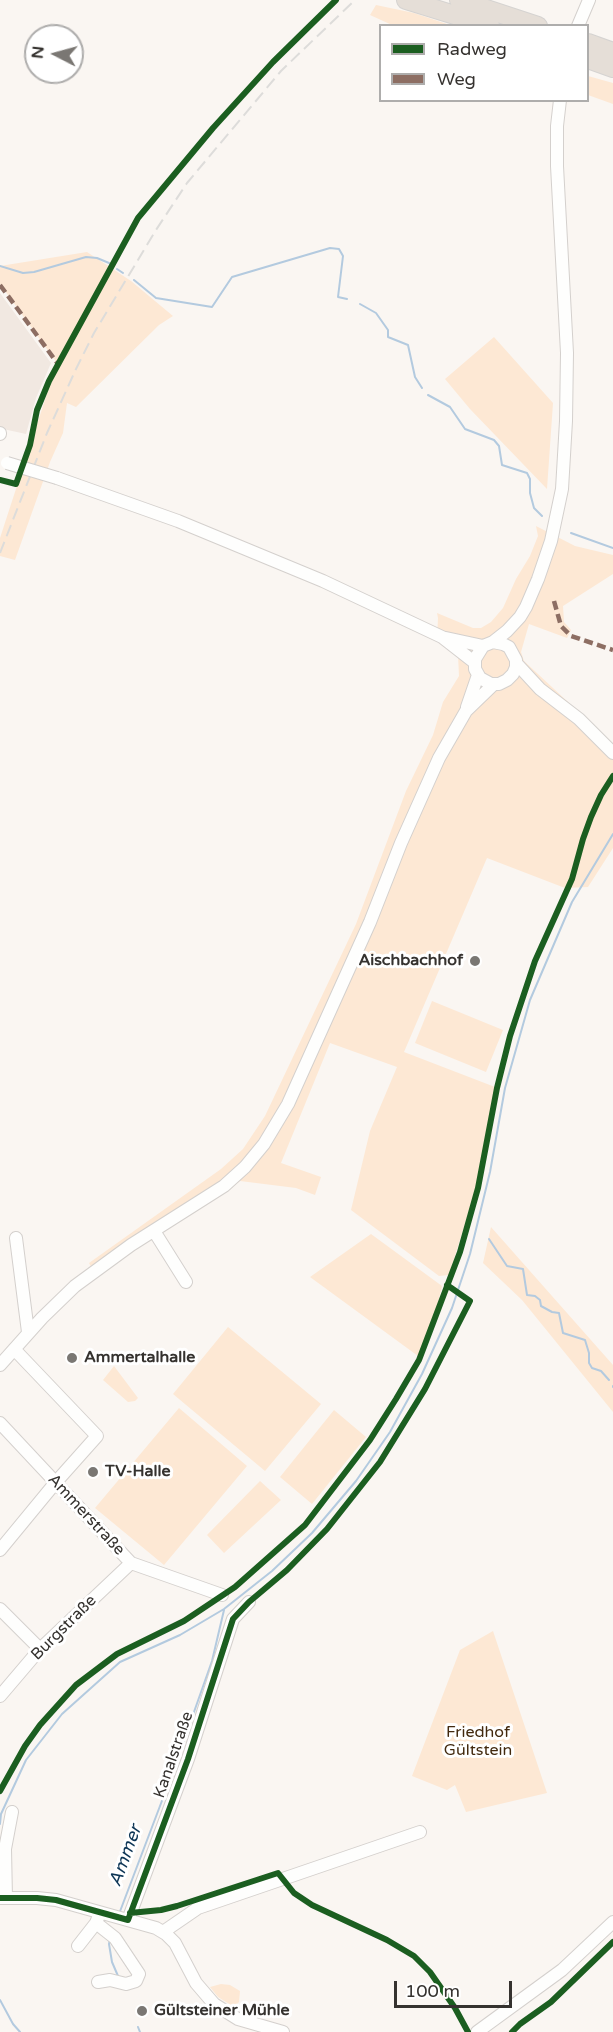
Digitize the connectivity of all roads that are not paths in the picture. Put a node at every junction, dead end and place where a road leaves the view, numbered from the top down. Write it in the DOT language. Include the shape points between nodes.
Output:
graph roads {
  1 [pos="406,0"];
  2 [pos="459,0"];
  3 [pos="589,0"];
  4 [pos="484,24"];
  5 [pos="532,24"];
  6 [pos="579,24"];
  7 [pos="589,49"];
  8 [pos="589,50"];
  9 [pos="613,52"];
  10 [pos="613,68"];
  11 [pos="560,102"];
  12 [pos="4,461"];
  13 [pos="520,617"];
  14 [pos="442,637"];
  15 [pos="488,644"];
  16 [pos="511,650"];
  17 [pos="516,663"];
  18 [pos="476,669"];
  19 [pos="507,680"];
  20 [pos="494,684"];
  21 [pos="540,689"];
  22 [pos="466,711"];
  23 [pos="613,753"];
  24 [pos="154,1231"];
  25 [pos="16,1238"];
  26 [pos="186,1282"];
  27 [pos="28,1332"];
  28 [pos="15,1349"];
  29 [pos="0,1365"];
  30 [pos="0,1423"];
  31 [pos="56,1482"];
  32 [pos="0,1550"];
  33 [pos="131,1563"];
  34 [pos="222,1595"];
  35 [pos="249,1602"];
  36 [pos="0,1609"];
  37 [pos="40,1649"];
  38 [pos="0,1696"];
  39 [pos="12,1812"];
  40 [pos="420,1832"];
  41 [pos="2,1898"];
  42 [pos="112,1918"];
  43 [pos="613,1922"];
  44 [pos="163,1932"];
  45 [pos="78,1946"];
  46 [pos="98,1982"];
  47 [pos="283,2032"];
  48 [pos="477,2032"];
  1 -- 4 [label="highway"];
  2 -- 5 [label="highway"];
  3 -- 6 [label="street"];
  7 -- 9 [label="highway"];
  8 -- 10 [label="highway"];
  11 -- 13 [label="street" via="557,166 567,353 562,489 551,541"];
  12 -- 14 [label="street, bridge" via="128,502 257,552"];
  13 -- 15 [label="street"];
  13 -- 16 [label="street"];
  14 -- 15 [label="street"];
  14 -- 18 [label="street"];
  15 -- 16 [label="street" via="503,644"];
  15 -- 18 [label="street" via="478,652"];
  16 -- 17 [label="street"];
  17 -- 19 [label="street"];
  17 -- 21 [label="street"];
  18 -- 20 [label="street" via="483,681"];
  18 -- 22 [label="street"];
  19 -- 20 [label="street"];
  19 -- 21 [label="street"];
  20 -- 22 [label="street"];
  21 -- 23 [label="street"];
  22 -- 24 [label="street" via="425,788 370,922 272,1133 235,1177"];
  24 -- 26 [label="street"];
  24 -- 27 [label="street" via="92,1273"];
  25 -- 27 [label="street"];
  27 -- 28 [label="street"];
  28 -- 29 [label="street"];
  28 -- 31 [label="street" via="98,1436"];
  30 -- 31 [label="street, Ammerstraße"];
  31 -- 32 [label="street"];
  31 -- 33 [label="street, Ammerstraße"];
  33 -- 34 [label="street, Ammerstraße"];
  33 -- 37 [label="street, Burgstraße"];
  35 -- 42 [label="street, Kanalstraße" via="232,1619 188,1759"];
  36 -- 37 [label="street"];
  37 -- 38 [label="street, Burgstraße"];
  39 -- 41 [label="street"];
  40 -- 44 [label="street" via="198,1908"];
  41 -- 42 [label="street" via="56,1900"];
  42 -- 44 [label="street"];
  42 -- 45 [label="street, Kanalstraße"];
  42 -- 46 [label="street" via="112,1936 139,1974 136,1982 126,1984"];
  43 -- 48 [label="street" via="555,1975"];
  44 -- 47 [label="street" via="175,1943 196,1983 214,2004 238,2019"];
}
